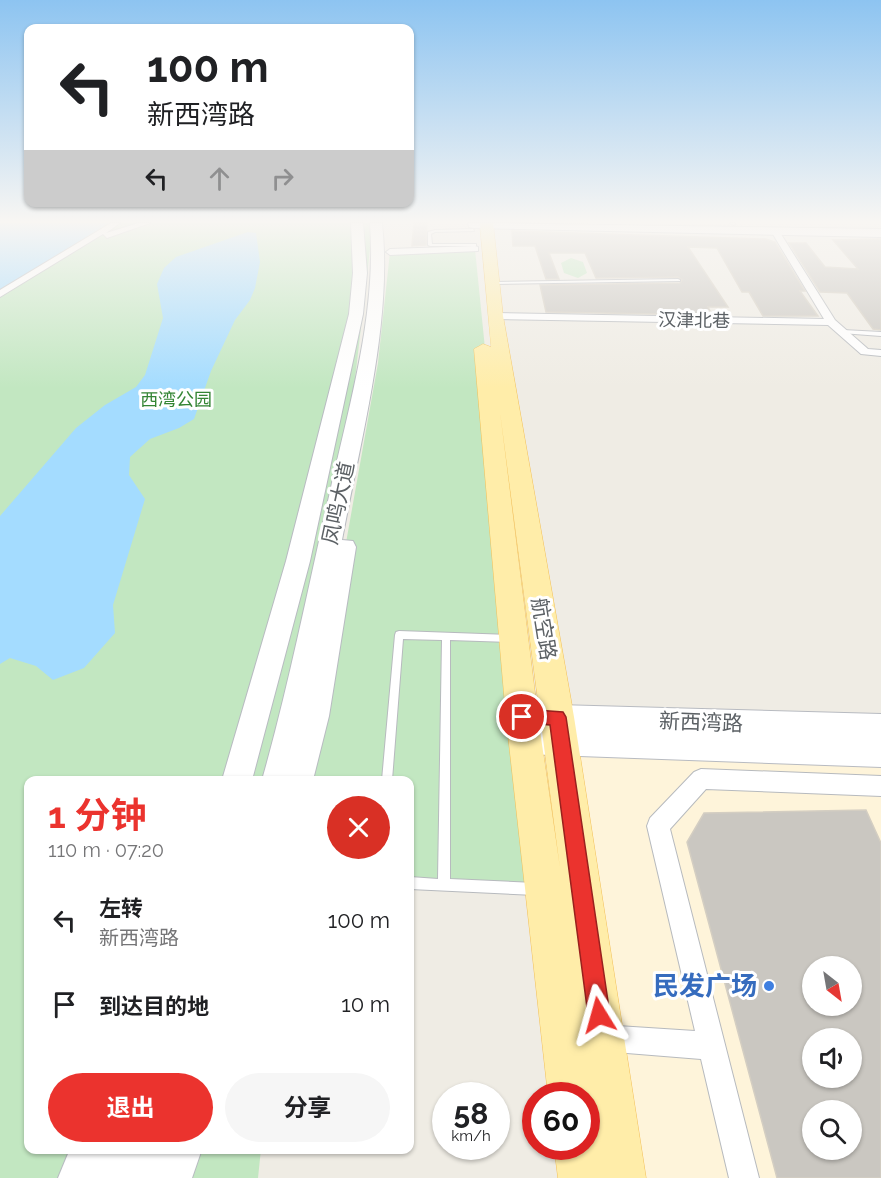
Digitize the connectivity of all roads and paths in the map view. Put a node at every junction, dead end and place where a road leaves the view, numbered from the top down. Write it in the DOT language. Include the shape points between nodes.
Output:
graph roads {
  1 [pos="26,278"];
  2 [pos="360,278"];
  3 [pos="377,278"];
  4 [pos="387,278"];
  5 [pos="482,278"];
  6 [pos="491,278"];
  7 [pos="804,278"];
  8 [pos="678,280"];
  9 [pos="492,283"];
  10 [pos="0,294"];
  11 [pos="495,316"];
  12 [pos="831,322"];
  13 [pos="843,332"];
  14 [pos="881,334"];
  15 [pos="881,353"];
  16 [pos="446,636"];
  17 [pos="514,638"];
  18 [pos="881,727"];
  19 [pos="523,728"];
  20 [pos="559,729"];
  21 [pos="881,753"];
  22 [pos="238,776"];
  23 [pos="278,776"];
  24 [pos="299,776"];
  25 [pos="387,776"];
  26 [pos="881,786"];
  27 [pos="414,883"];
  28 [pos="444,885"];
  29 [pos="544,890"];
  30 [pos="603,1038"];
  31 [pos="712,1046"];
  32 [pos="569,1082"];
  33 [pos="146,1154"];
  34 [pos="179,1154"];
  35 [pos="87,1159"];
  36 [pos="580,1160"];
  37 [pos="135,1178"];
  38 [pos="170,1178"];
  39 [pos="582,1178"];
  40 [pos="622,1178"];
  41 [pos="744,1178"];
  1 -- 10 [label="street"];
  2 -- 22 [label="street" via="356,314 298,561"];
  3 -- 23 [label="street, 凤鸣大道" via="367,363 293,721"];
  4 -- 24 [label="street, 凤鸣大道" via="378,363 315,716"];
  5 -- 17 [label="main road, 航空路"];
  6 -- 9 [label="main road, 航空路"];
  7 -- 12 [label="street"];
  8 -- 9 [label="lane"];
  9 -- 11 [label="main road, 航空路"];
  11 -- 12 [label="street, 汉津北巷"];
  11 -- 20 [label="main road, 航空路"];
  12 -- 13 [label="street"];
  13 -- 14 [label="lane"];
  13 -- 15 [label="street" via="865,352"];
  16 -- 17 [label="lane"];
  16 -- 25 [label="lane" via="399,635"];
  16 -- 28 [label="lane"];
  17 -- 19 [label="main road, 航空路"];
  18 -- 20 [label="street, 新西湾路"];
  19 -- 20 [label="street, 新西湾路"];
  19 -- 29 [label="main road, 航空路"];
  20 -- 21 [label="street, 新西湾路"];
  20 -- 30 [label="main road, 航空路"];
  26 -- 31 [label="street" via="701,779 658,826"];
  27 -- 28 [label="lane"];
  28 -- 29 [label="lane"];
  29 -- 32 [label="main road, 航空路"];
  30 -- 31 [label="street"];
  30 -- 40 [label="main road, 航空路"];
  31 -- 41 [label="street"];
  33 -- 37 [label="street"];
  34 -- 38 [label="street"];
  35 -- 37 [label="street"];
  36 -- 39 [label="main road"];
}
